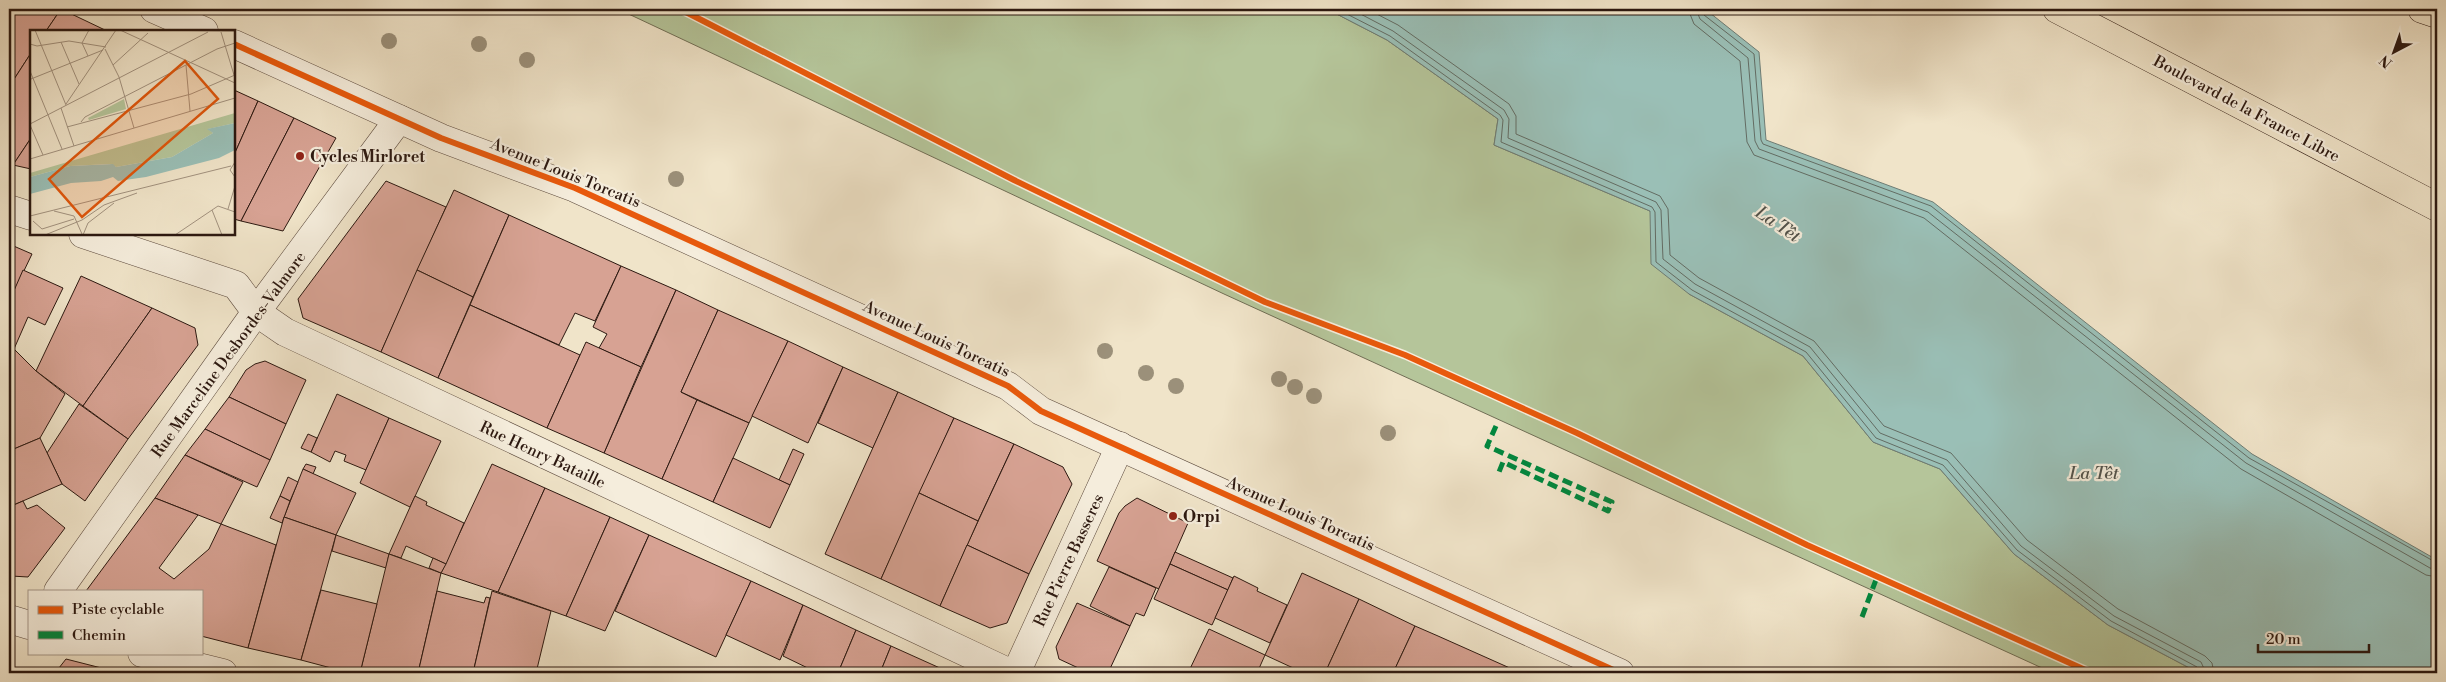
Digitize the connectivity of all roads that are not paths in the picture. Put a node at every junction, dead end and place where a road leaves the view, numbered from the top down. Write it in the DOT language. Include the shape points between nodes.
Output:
graph roads {
  1 [pos="154,9"];
  2 [pos="2057,9"];
  3 [pos="2422,9"];
  4 [pos="2437,14"];
  5 [pos="202,30"];
  6 [pos="235,44"];
  7 [pos="400,119"];
  8 [pos="2437,207"];
  9 [pos="9,209"];
  10 [pos="30,216"];
  11 [pos="86,235"];
  12 [pos="256,312"];
  13 [pos="1120,446"];
  14 [pos="59,590"];
  15 [pos="9,619"];
  16 [pos="28,625"];
  17 [pos="146,654"];
  18 [pos="223,673"];
  19 [pos="1010,673"];
  20 [pos="1016,673"];
  21 [pos="1620,673"];
  1 -- 5 [label="street"];
  2 -- 8 [label="main road, Boulevard de la France Libre"];
  3 -- 4 [label="main road"];
  6 -- 7 [label="street, Avenue Louis Torcatis"];
  7 -- 12 [label="street, Rue Marceline Desbordes-Valmore"];
  7 -- 13 [label="street, Avenue Louis Torcatis" via="441,138 576,188 1008,386 1041,411"];
  9 -- 10 [label="street"];
  11 -- 12 [label="street, Rue Henry Bataille" via="236,285"];
  12 -- 14 [label="street, Rue Marceline Desbordes-Valmore"];
  12 -- 19 [label="street, Rue Henry Bataille" via="286,332"];
  13 -- 20 [label="street, Rue Pierre Basseres"];
  13 -- 21 [label="street, Avenue Louis Torcatis"];
  15 -- 16 [label="street"];
  17 -- 18 [label="street"];
}
